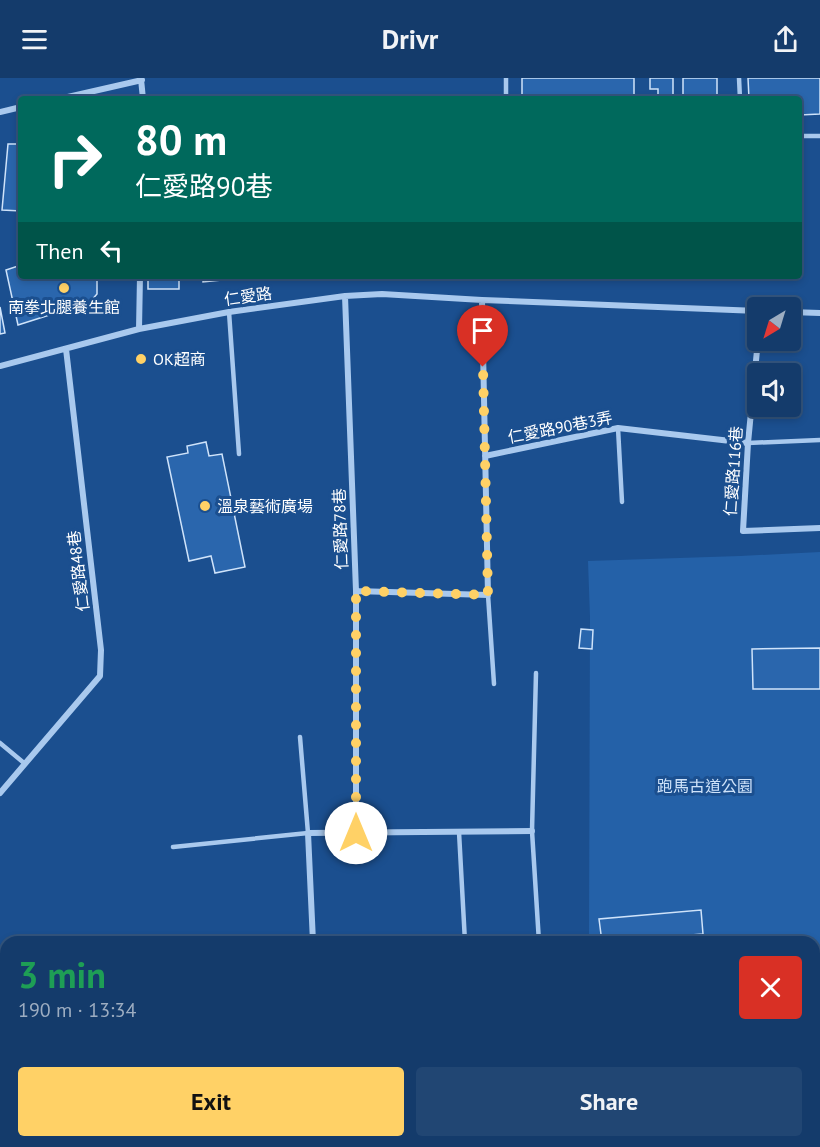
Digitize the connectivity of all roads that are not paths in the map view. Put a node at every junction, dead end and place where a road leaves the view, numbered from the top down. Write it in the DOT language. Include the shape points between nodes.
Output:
graph roads {
  1 [pos="506,78"];
  2 [pos="739,78"];
  3 [pos="142,79"];
  4 [pos="71,96"];
  5 [pos="143,96"];
  6 [pos="506,96"];
  7 [pos="740,96"];
  8 [pos="18,108"];
  9 [pos="0,112"];
  10 [pos="802,136"];
  11 [pos="820,136"];
  12 [pos="140,279"];
  13 [pos="345,296"];
  14 [pos="482,300"];
  15 [pos="747,311"];
  16 [pos="229,312"];
  17 [pos="801,312"];
  18 [pos="820,313"];
  19 [pos="139,329"];
  20 [pos="66,349"];
  21 [pos="757,351"];
  22 [pos="0,366"];
  23 [pos="618,428"];
  24 [pos="820,440"];
  25 [pos="748,443"];
  26 [pos="239,454"];
  27 [pos="485,456"];
  28 [pos="622,502"];
  29 [pos="820,528"];
  30 [pos="356,591"];
  31 [pos="488,595"];
  32 [pos="536,673"];
  33 [pos="494,684"];
  34 [pos="300,737"];
  35 [pos="0,743"];
  36 [pos="24,763"];
  37 [pos="0,793"];
  38 [pos="532,831"];
  39 [pos="459,832"];
  40 [pos="308,833"];
  41 [pos="356,833"];
  42 [pos="173,847"];
  43 [pos="313,936"];
  44 [pos="465,936"];
  45 [pos="539,936"];
  1 -- 6 [label="lane"];
  2 -- 7 [label="lane"];
  3 -- 4 [label="street"];
  3 -- 5 [label="street"];
  8 -- 9 [label="street"];
  10 -- 11 [label="lane"];
  12 -- 19 [label="street"];
  13 -- 14 [label="street, 仁愛路" via="382,294"];
  13 -- 16 [label="street, 仁愛路"];
  13 -- 30 [label="street, 仁愛路78巷"];
  14 -- 15 [label="street, 仁愛路"];
  14 -- 27 [label="street"];
  16 -- 19 [label="street, 仁愛路"];
  16 -- 26 [label="lane"];
  17 -- 18 [label="street"];
  19 -- 20 [label="street, 仁愛路"];
  20 -- 22 [label="street, 仁愛路"];
  20 -- 36 [label="street, 仁愛路48巷" via="101,650 100,676"];
  21 -- 25 [label="street, 仁愛路116巷"];
  23 -- 25 [label="street, 仁愛路90巷3弄"];
  23 -- 27 [label="street, 仁愛路90巷3弄"];
  23 -- 28 [label="lane"];
  24 -- 25 [label="lane"];
  25 -- 29 [label="street, 仁愛路116巷" via="743,531"];
  27 -- 31 [label="street"];
  30 -- 31 [label="street"];
  30 -- 41 [label="street, 仁愛路78巷"];
  31 -- 33 [label="lane"];
  32 -- 38 [label="lane"];
  34 -- 40 [label="lane"];
  35 -- 36 [label="lane"];
  36 -- 37 [label="street, 仁愛路48巷"];
  38 -- 39 [label="street"];
  38 -- 45 [label="lane"];
  39 -- 41 [label="street"];
  39 -- 44 [label="lane"];
  40 -- 41 [label="street"];
  40 -- 42 [label="lane"];
  40 -- 43 [label="street"];
}
